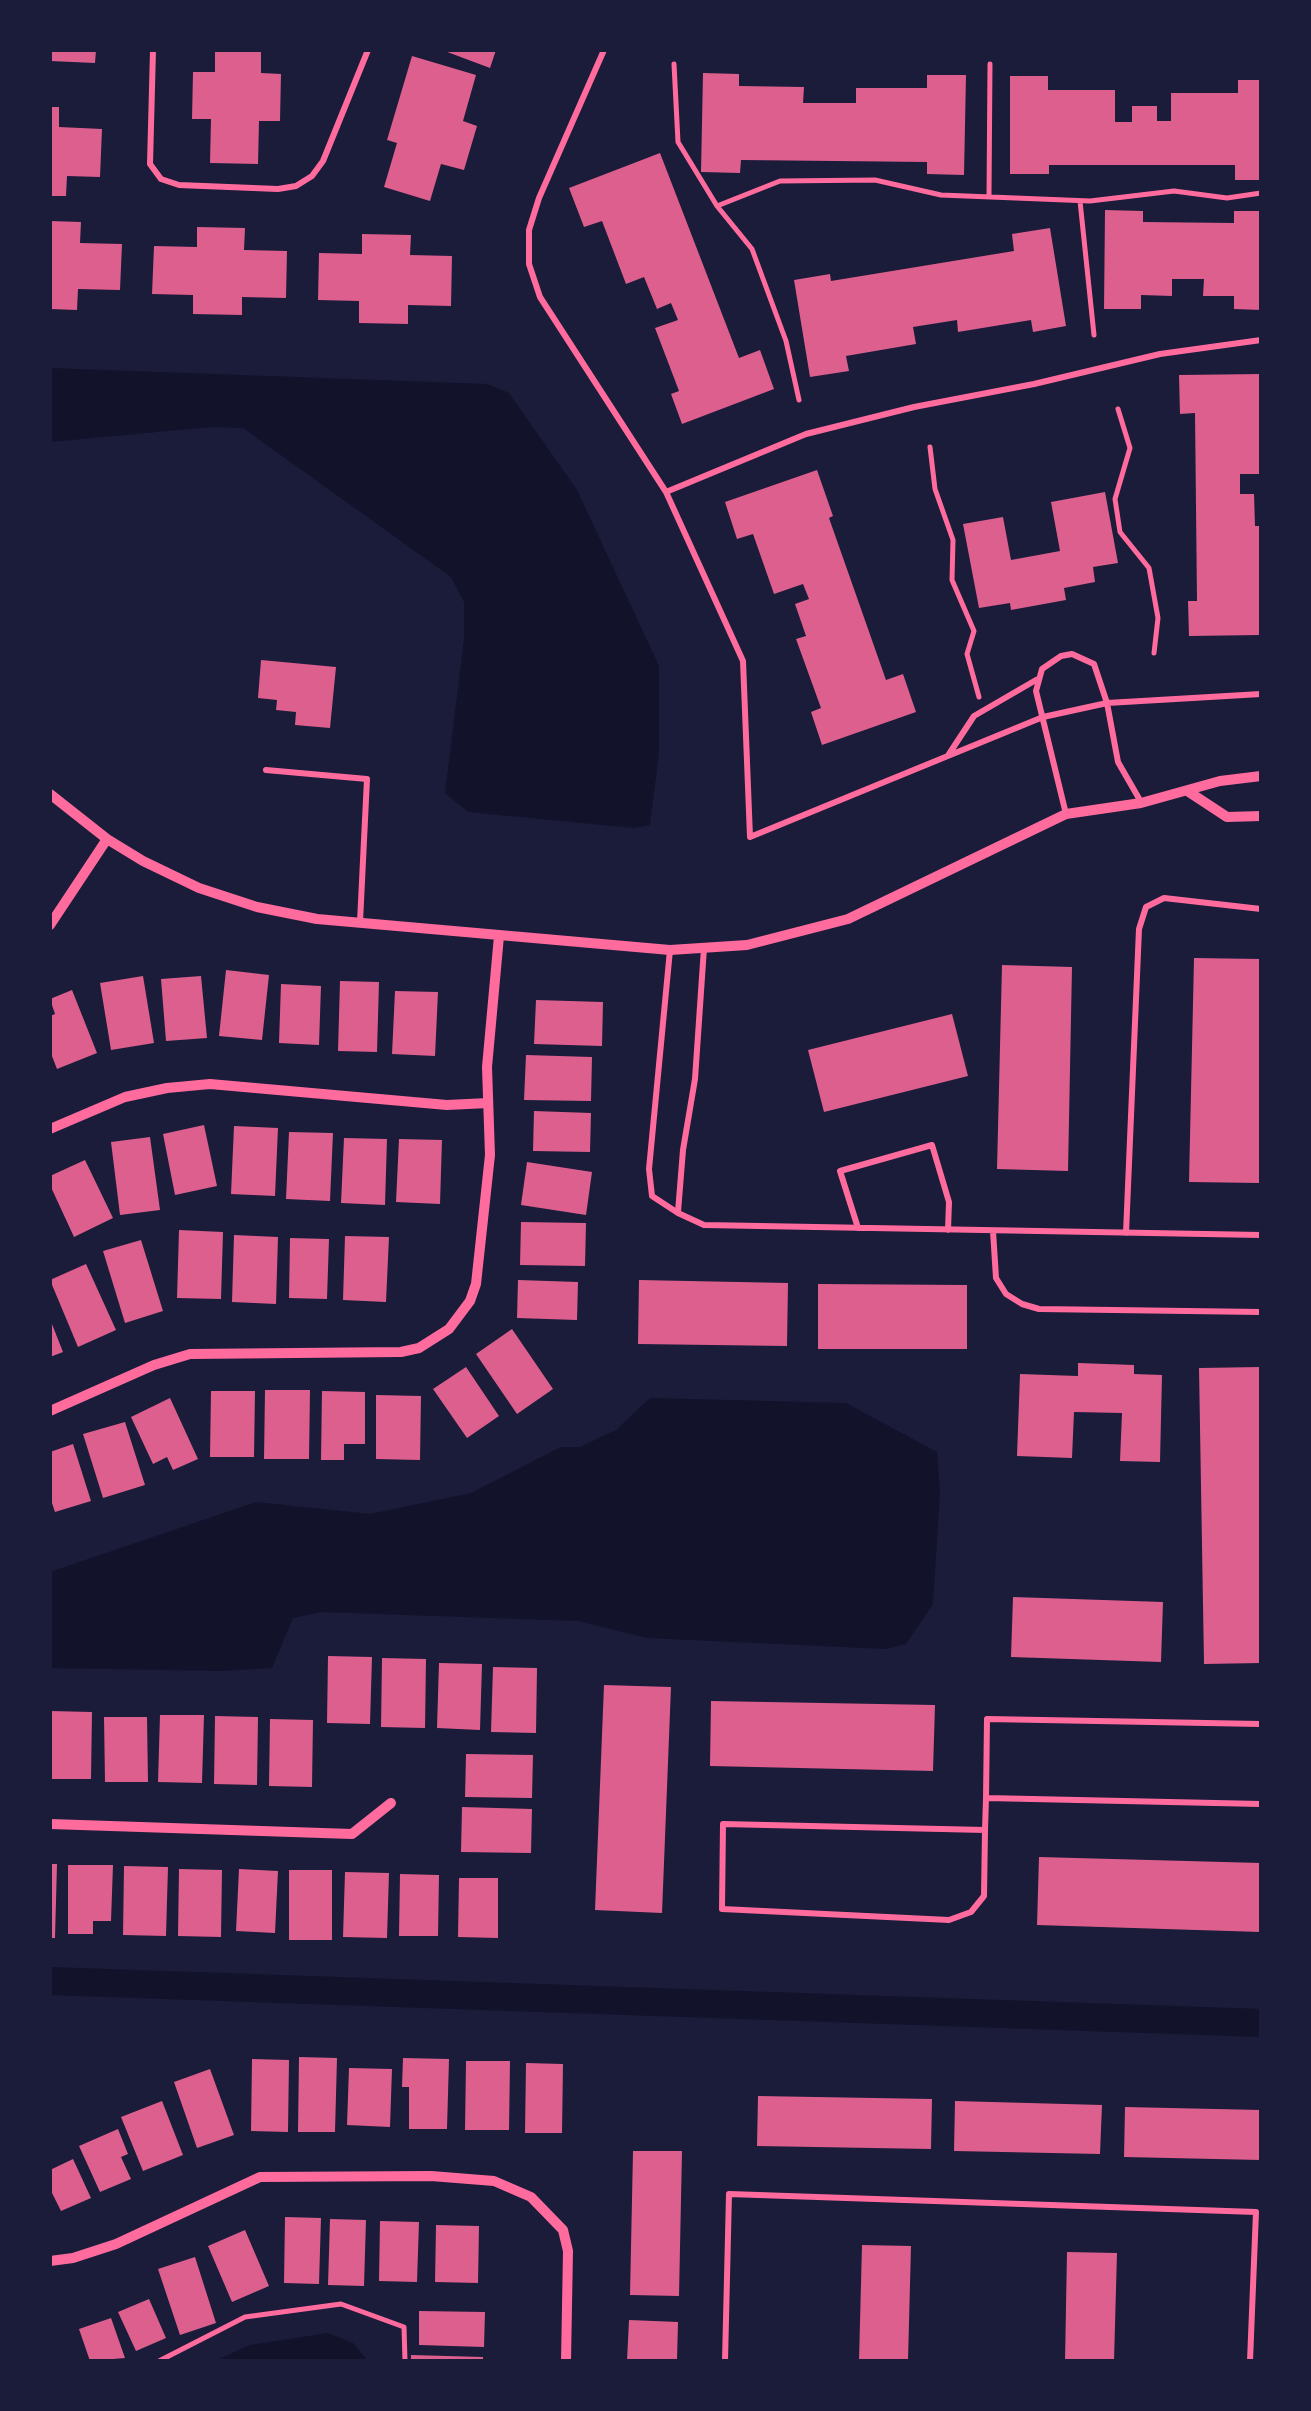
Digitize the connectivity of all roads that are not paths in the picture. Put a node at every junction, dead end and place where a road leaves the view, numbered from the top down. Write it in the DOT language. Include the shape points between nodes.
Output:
graph roads {
  1 [pos="153,50"];
  2 [pos="368,50"];
  3 [pos="604,50"];
  4 [pos="1261,340"];
  5 [pos="666,492"];
  6 [pos="1038,680"];
  7 [pos="1261,694"];
  8 [pos="1106,703"];
  9 [pos="1043,717"];
  10 [pos="948,755"];
  11 [pos="266,770"];
  12 [pos="1261,776"];
  13 [pos="1189,792"];
  14 [pos="50,794"];
  15 [pos="1142,802"];
  16 [pos="1066,814"];
  17 [pos="1261,816"];
  18 [pos="107,839"];
  19 [pos="1261,909"];
  20 [pos="360,923"];
  21 [pos="50,925"];
  22 [pos="499,936"];
  23 [pos="704,948"];
  24 [pos="670,950"];
  25 [pos="488,1103"];
  26 [pos="50,1129"];
  27 [pos="678,1213"];
  28 [pos="858,1228"];
  29 [pos="948,1230"];
  30 [pos="993,1231"];
  31 [pos="1126,1233"];
  32 [pos="1261,1235"];
  33 [pos="1261,1312"];
  34 [pos="50,1411"];
  35 [pos="1261,1724"];
  36 [pos="986,1798"];
  37 [pos="391,1803"];
  38 [pos="1261,1804"];
  39 [pos="50,1824"];
  40 [pos="986,1830"];
  41 [pos="50,2261"];
  42 [pos="566,2361"];
  43 [pos="725,2361"];
  44 [pos="1250,2361"];
  1 -- 2 [label="lane" via="150,164 161,179 278,190 312,176 323,161"];
  3 -- 5 [label="lane" via="539,198 529,230 530,264 540,297"];
  4 -- 5 [label="lane" via="1160,354 806,434"];
  5 -- 10 [label="lane" via="743,660 750,837"];
  6 -- 8 [label="lane" via="1050,660 1084,657 1094,664"];
  6 -- 9 [label="lane"];
  6 -- 10 [label="lane" via="974,716"];
  7 -- 8 [label="lane"];
  8 -- 9 [label="lane"];
  8 -- 15 [label="lane" via="1118,762"];
  9 -- 10 [label="lane"];
  9 -- 16 [label="lane"];
  11 -- 20 [label="lane" via="367,779"];
  12 -- 13 [label="street"];
  13 -- 15 [label="street"];
  13 -- 17 [label="street" via="1226,816"];
  14 -- 18 [label="street"];
  15 -- 16 [label="street"];
  16 -- 23 [label="street" via="848,919"];
  18 -- 20 [label="street" via="199,888 257,907"];
  18 -- 21 [label="street"];
  19 -- 31 [label="lane" via="1164,898 1146,907 1139,928"];
  20 -- 22 [label="street"];
  22 -- 24 [label="street"];
  22 -- 25 [label="street"];
  23 -- 24 [label="street"];
  23 -- 27 [label="lane"];
  24 -- 27 [label="lane" via="649,1168 652,1196"];
  25 -- 26 [label="street" via="210,1084 125,1097"];
  25 -- 34 [label="street" via="490,1154 476,1284 461,1316 434,1340 384,1354 190,1354"];
  27 -- 28 [label="lane" via="704,1225"];
  28 -- 29 [label="lane"];
  28 -- 29 [label="lane" via="840,1171 932,1145 948,1202"];
  29 -- 30 [label="lane"];
  30 -- 31 [label="lane"];
  30 -- 33 [label="lane" via="996,1278 1022,1304"];
  31 -- 32 [label="lane"];
  35 -- 36 [label="lane" via="987,1719"];
  36 -- 38 [label="lane"];
  36 -- 40 [label="lane"];
  37 -- 39 [label="street" via="352,1834"];
  40 -- 40 [label="lane" via="984,1896 971,1912 949,1920 722,1909 723,1824"];
  41 -- 42 [label="street" via="116,2244 260,2177 494,2180 530,2197 563,2230"];
  43 -- 44 [label="lane" via="729,2194 1256,2212"];
}
